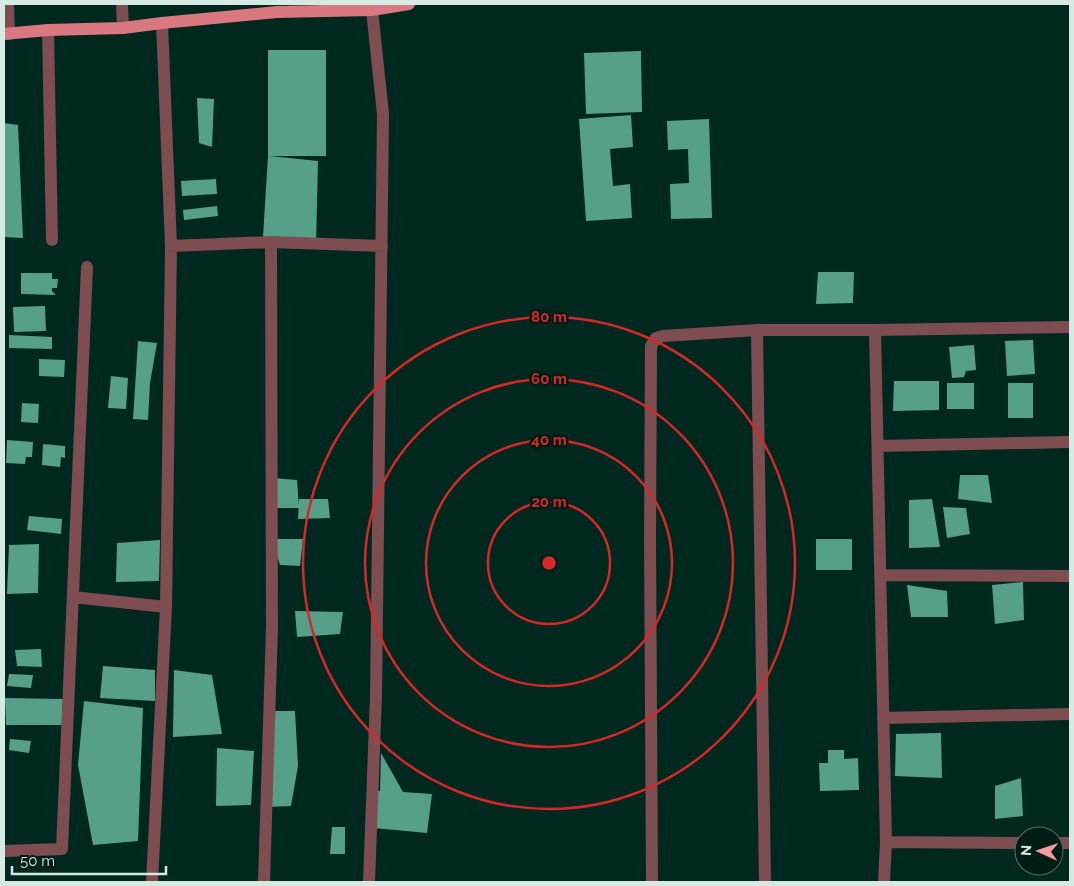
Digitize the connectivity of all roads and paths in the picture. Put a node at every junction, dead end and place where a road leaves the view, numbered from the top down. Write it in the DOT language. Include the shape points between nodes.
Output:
graph roads {
  1 [pos="8,4"];
  2 [pos="122,4"];
  3 [pos="409,4"];
  4 [pos="277,8"];
  5 [pos="372,10"];
  6 [pos="162,22"];
  7 [pos="123,28"];
  8 [pos="48,30"];
  9 [pos="6,34"];
  10 [pos="52,240"];
  11 [pos="271,242"];
  12 [pos="171,246"];
  13 [pos="382,246"];
  14 [pos="87,267"];
  15 [pos="1070,327"];
  16 [pos="757,330"];
  17 [pos="876,330"];
  18 [pos="1070,442"];
  19 [pos="878,446"];
  20 [pos="880,575"];
  21 [pos="1070,576"];
  22 [pos="73,597"];
  23 [pos="166,607"];
  24 [pos="1070,714"];
  25 [pos="883,718"];
  26 [pos="886,842"];
  27 [pos="1014,843"];
  28 [pos="4,851"];
  29 [pos="152,882"];
  30 [pos="264,882"];
  31 [pos="370,882"];
  32 [pos="652,882"];
  33 [pos="765,882"];
  34 [pos="884,882"];
  1 -- 9 [label="street"];
  2 -- 7 [label="street"];
  3 -- 5 [label="main road"];
  4 -- 5 [label="main road"];
  4 -- 6 [label="main road"];
  5 -- 13 [label="street" via="383,114"];
  6 -- 7 [label="main road"];
  6 -- 12 [label="street"];
  7 -- 8 [label="main road"];
  8 -- 9 [label="main road"];
  8 -- 10 [label="street"];
  11 -- 12 [label="street"];
  11 -- 13 [label="street"];
  11 -- 30 [label="street" via="272,628"];
  12 -- 23 [label="street"];
  13 -- 31 [label="street"];
  14 -- 22 [label="street"];
  15 -- 17 [label="street"];
  16 -- 17 [label="street"];
  16 -- 32 [label="street" via="663,336 656,338 651,346"];
  16 -- 33 [label="street"];
  17 -- 19 [label="street"];
  18 -- 19 [label="street"];
  19 -- 20 [label="street"];
  20 -- 21 [label="street"];
  20 -- 25 [label="street"];
  22 -- 23 [label="street"];
  22 -- 28 [label="street" via="62,849"];
  23 -- 29 [label="street"];
  24 -- 25 [label="street"];
  25 -- 26 [label="street"];
  26 -- 27 [label="street"];
  26 -- 34 [label="street"];
}
